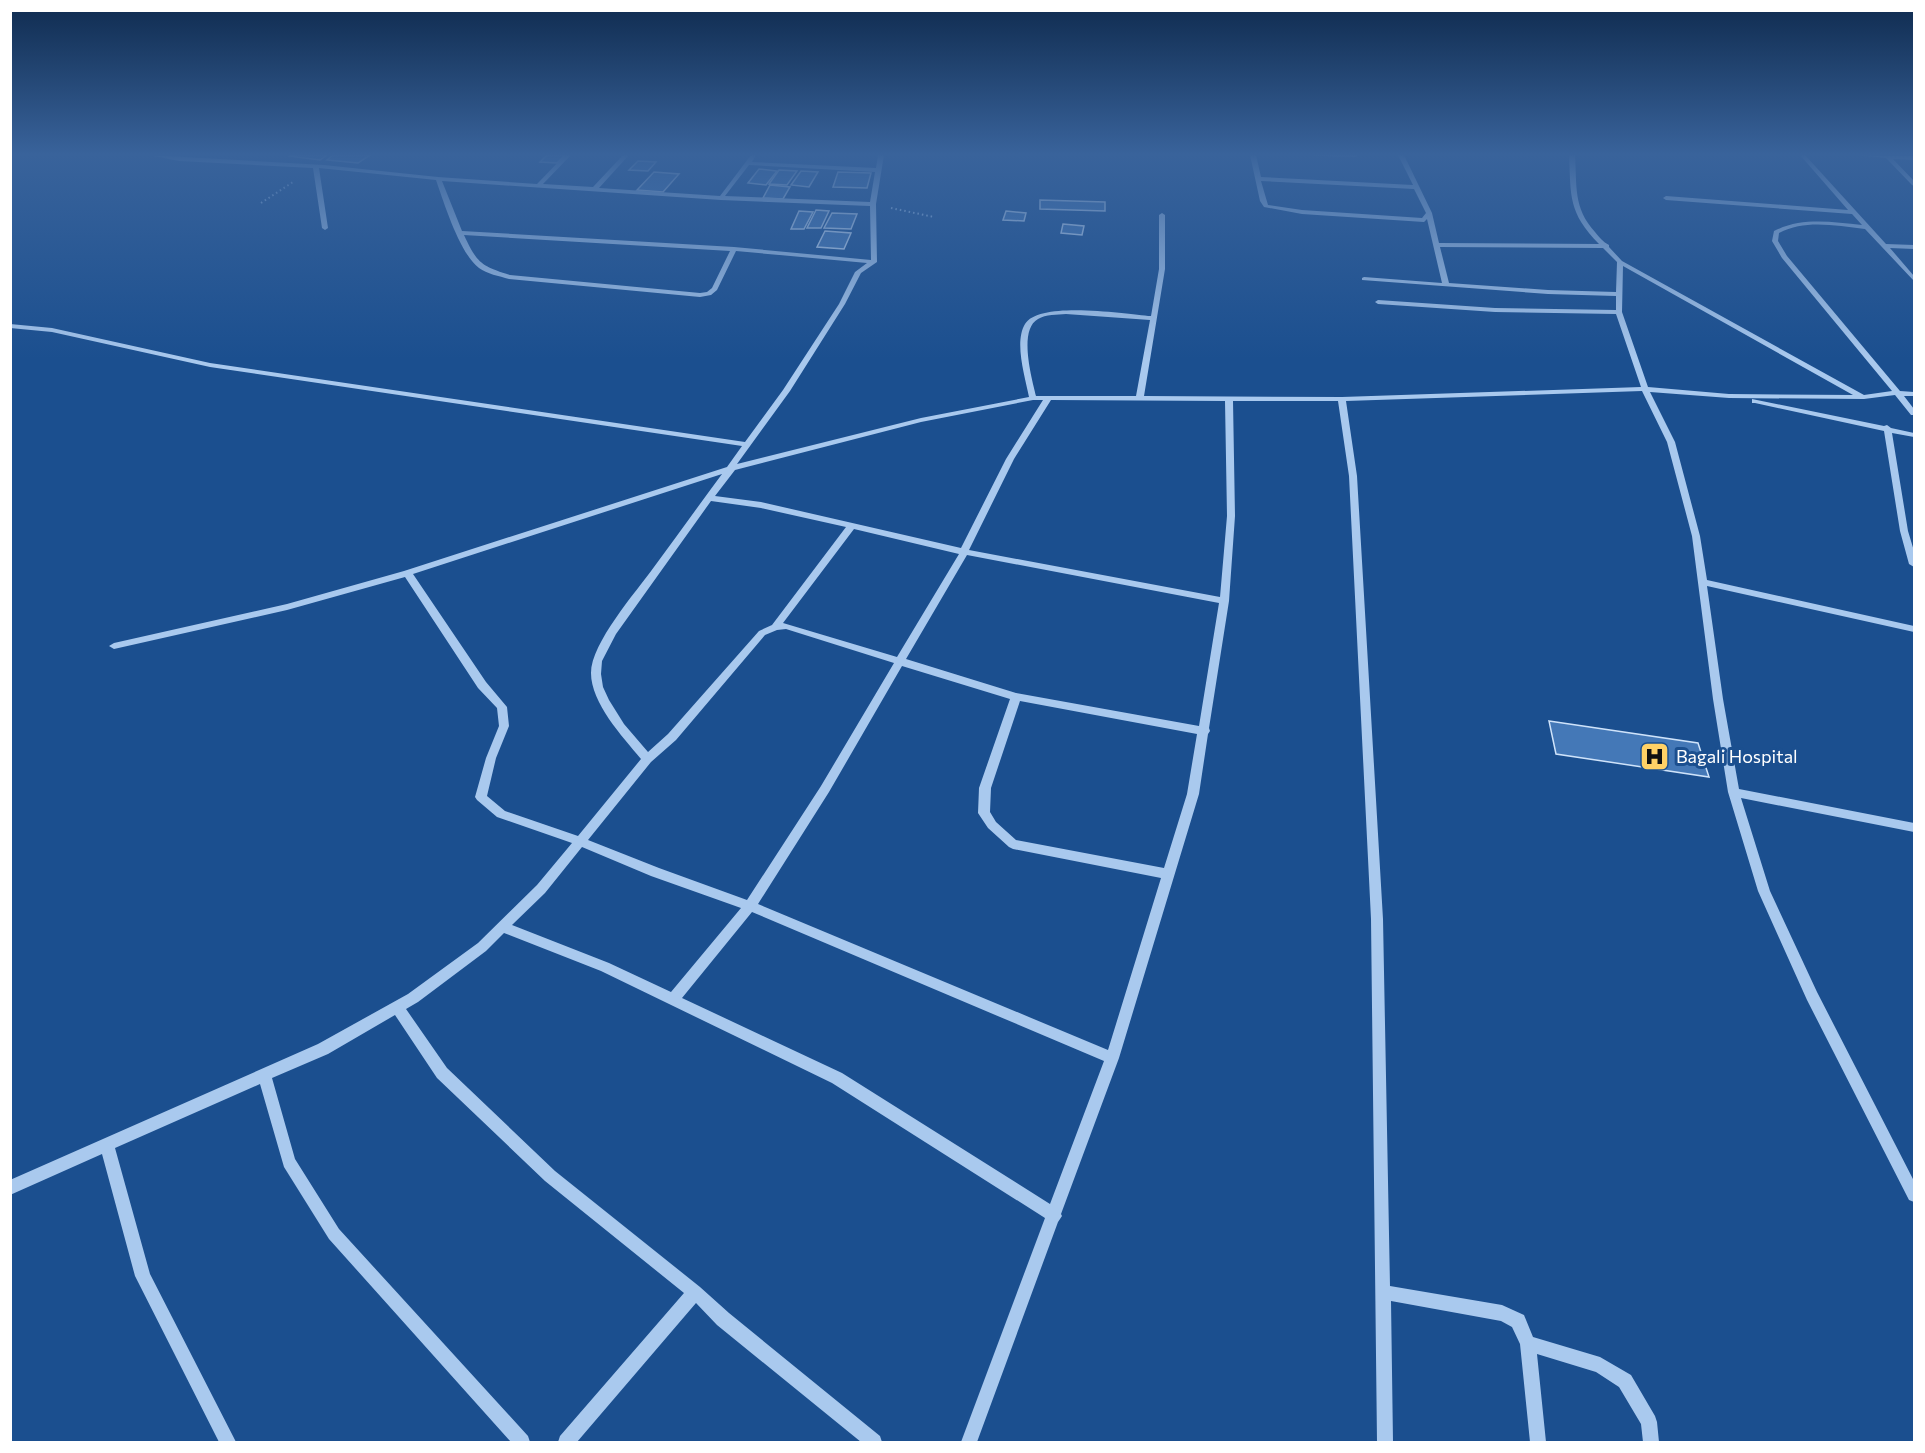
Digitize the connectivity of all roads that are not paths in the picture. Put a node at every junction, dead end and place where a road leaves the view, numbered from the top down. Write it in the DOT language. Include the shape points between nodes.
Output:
graph roads {
  1 [pos="324,223"];
  2 [pos="457,223"];
  3 [pos="873,223"];
  4 [pos="1162,223"];
  5 [pos="1431,223"];
  6 [pos="1585,223"];
  7 [pos="1863,223"];
  8 [pos="1867,227"];
  9 [pos="325,228"];
  10 [pos="461,233"];
  11 [pos="1437,246"];
  12 [pos="1607,246"];
  13 [pos="1884,246"];
  14 [pos="1914,247"];
  15 [pos="734,249"];
  16 [pos="874,262"];
  17 [pos="1620,262"];
  18 [pos="1364,279"];
  19 [pos="1914,279"];
  20 [pos="1446,285"];
  21 [pos="1619,294"];
  22 [pos="1378,302"];
  23 [pos="1619,312"];
  24 [pos="1154,318"];
  25 [pos="10,326"];
  26 [pos="1645,389"];
  27 [pos="1896,393"];
  28 [pos="1914,394"];
  29 [pos="1729,396"];
  30 [pos="1049,397"];
  31 [pos="1140,397"];
  32 [pos="1864,397"];
  33 [pos="1033,398"];
  34 [pos="1342,399"];
  35 [pos="1229,400"];
  36 [pos="1914,413"];
  37 [pos="1887,427"];
  38 [pos="1914,435"];
  39 [pos="748,445"];
  40 [pos="732,468"];
  41 [pos="711,498"];
  42 [pos="852,526"];
  43 [pos="964,552"];
  44 [pos="1914,564"];
  45 [pos="407,573"];
  46 [pos="1702,582"];
  47 [pos="1224,601"];
  48 [pos="775,627"];
  49 [pos="1914,629"];
  50 [pos="114,646"];
  51 [pos="899,662"];
  52 [pos="1016,697"];
  53 [pos="1205,731"];
  54 [pos="647,759"];
  55 [pos="1734,792"];
  56 [pos="1914,827"];
  57 [pos="579,841"];
  58 [pos="1168,874"];
  59 [pos="750,906"];
  60 [pos="502,927"];
  61 [pos="673,999"];
  62 [pos="397,1007"];
  63 [pos="1112,1058"];
  64 [pos="264,1075"];
  65 [pos="107,1145"];
  66 [pos="10,1188"];
  67 [pos="1914,1195"];
  68 [pos="1055,1216"];
  69 [pos="695,1292"];
  70 [pos="1383,1292"];
  71 [pos="1528,1343"];
  72 [pos="228,1443"];
  73 [pos="522,1443"];
  74 [pos="566,1443"];
  75 [pos="873,1443"];
  76 [pos="969,1443"];
  77 [pos="1385,1443"];
  78 [pos="1538,1443"];
  79 [pos="1651,1443"];
  1 -- 9 [label="street"];
  2 -- 10 [label="street"];
  3 -- 16 [label="street"];
  4 -- 24 [label="street" via="1162,269"];
  5 -- 11 [label="street"];
  6 -- 12 [label="street"];
  7 -- 8 [label="street"];
  8 -- 13 [label="street"];
  8 -- 27 [label="street" via="1788,224 1776,232 1775,241"];
  10 -- 15 [label="street"];
  10 -- 15 [label="street" via="475,261 487,270 509,277 680,295 709,294 715,289"];
  11 -- 12 [label="street"];
  11 -- 20 [label="street"];
  12 -- 17 [label="street"];
  13 -- 14 [label="street"];
  13 -- 19 [label="street"];
  15 -- 16 [label="street"];
  16 -- 39 [label="street" via="858,272 843,304"];
  17 -- 21 [label="street"];
  17 -- 32 [label="street"];
  18 -- 20 [label="street"];
  20 -- 21 [label="street"];
  21 -- 23 [label="street"];
  22 -- 23 [label="street" via="1495,310"];
  23 -- 26 [label="street"];
  24 -- 31 [label="street"];
  24 -- 33 [label="street" via="1058,311 1034,316 1028,322 1025,341"];
  25 -- 39 [label="street" via="52,330 210,365"];
  26 -- 29 [label="street"];
  26 -- 34 [label="street"];
  26 -- 46 [label="street" via="1671,442 1696,536"];
  27 -- 28 [label="street"];
  27 -- 32 [label="street"];
  27 -- 36 [label="street"];
  29 -- 32 [label="street"];
  29 -- 37 [label="street"];
  30 -- 31 [label="street"];
  30 -- 33 [label="street"];
  30 -- 43 [label="street" via="1010,459"];
  31 -- 35 [label="street"];
  33 -- 40 [label="street" via="921,420"];
  34 -- 35 [label="street"];
  34 -- 70 [label="street" via="1353,476 1377,920"];
  35 -- 47 [label="street" via="1231,516"];
  37 -- 38 [label="street"];
  37 -- 44 [label="street" via="1904,531"];
  39 -- 40 [label="street"];
  40 -- 41 [label="street"];
  40 -- 45 [label="street"];
  41 -- 42 [label="street"];
  41 -- 54 [label="street" via="612,632 597,662 596,682 609,712"];
  42 -- 43 [label="street"];
  42 -- 48 [label="street"];
  43 -- 47 [label="street"];
  43 -- 51 [label="street"];
  45 -- 50 [label="street" via="287,607"];
  45 -- 57 [label="street" via="482,685 502,707 504,726 481,798 501,814"];
  46 -- 49 [label="street"];
  46 -- 55 [label="street"];
  47 -- 53 [label="street"];
  48 -- 51 [label="street" via="786,626"];
  48 -- 54 [label="street" via="762,633 672,737"];
  51 -- 52 [label="street"];
  51 -- 59 [label="street" via="825,789"];
  52 -- 53 [label="street"];
  52 -- 58 [label="street" via="985,788 984,813 992,825 1013,844"];
  53 -- 58 [label="street" via="1193,794"];
  54 -- 57 [label="street"];
  55 -- 56 [label="street"];
  55 -- 67 [label="street" via="1764,891 1812,996"];
  57 -- 59 [label="street"];
  57 -- 60 [label="street" via="541,889"];
  58 -- 63 [label="street"];
  59 -- 61 [label="street"];
  59 -- 63 [label="street"];
  60 -- 61 [label="street" via="605,967"];
  60 -- 62 [label="street" via="482,947"];
  61 -- 68 [label="street" via="837,1078"];
  62 -- 64 [label="street" via="323,1049"];
  62 -- 69 [label="street" via="442,1073 550,1176"];
  63 -- 68 [label="street"];
  64 -- 65 [label="street"];
  64 -- 73 [label="street" via="288,1162 334,1234"];
  65 -- 66 [label="street"];
  65 -- 72 [label="street" via="143,1276"];
  68 -- 76 [label="street"];
  69 -- 74 [label="street"];
  69 -- 75 [label="street"];
  70 -- 71 [label="street" via="1502,1313 1518,1321"];
  70 -- 77 [label="street"];
  71 -- 78 [label="street"];
  71 -- 79 [label="street" via="1600,1365 1625,1381 1649,1422"];
}
